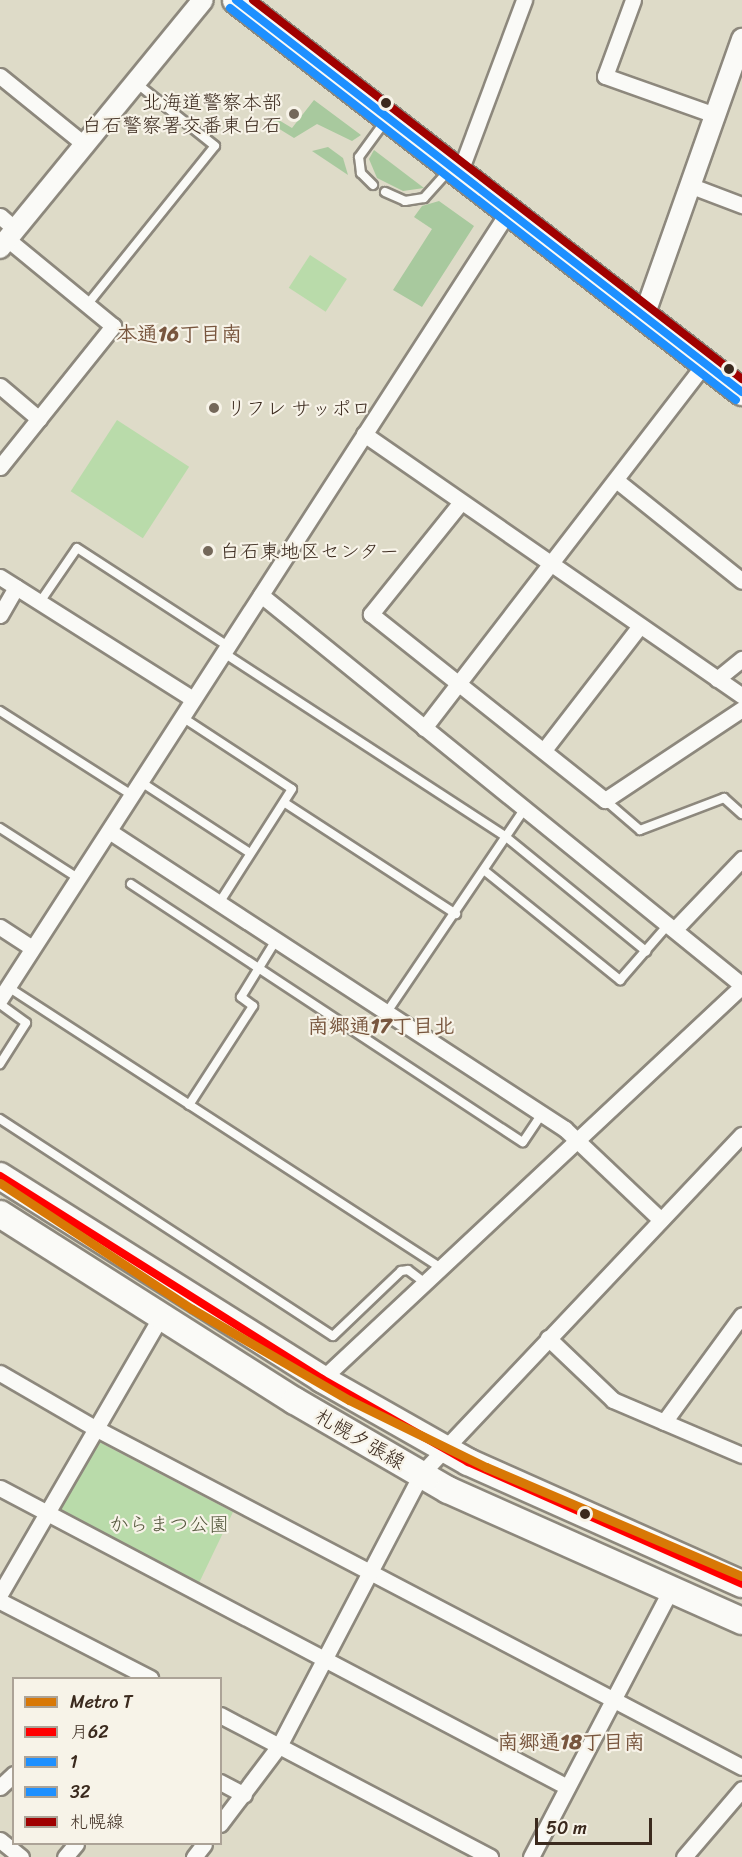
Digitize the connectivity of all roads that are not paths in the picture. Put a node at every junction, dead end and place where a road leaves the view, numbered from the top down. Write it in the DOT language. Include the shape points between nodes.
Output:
graph roads {
  1 [pos="203,0"];
  2 [pos="236,0"];
  3 [pos="524,0"];
  4 [pos="633,0"];
  5 [pos="742,39"];
  6 [pos="737,70"];
  7 [pos="0,76"];
  8 [pos="134,82"];
  9 [pos="715,115"];
  10 [pos="387,118"];
  11 [pos="84,144"];
  12 [pos="455,170"];
  13 [pos="373,185"];
  14 [pos="689,185"];
  15 [pos="385,192"];
  16 [pos="742,205"];
  17 [pos="508,212"];
  18 [pos="6,233"];
  19 [pos="87,305"];
  20 [pos="644,316"];
  21 [pos="705,363"];
  22 [pos="0,386"];
  23 [pos="742,392"];
  24 [pos="39,418"];
  25 [pos="364,434"];
  26 [pos="0,467"];
  27 [pos="616,480"];
  28 [pos="461,502"];
  29 [pos="552,564"];
  30 [pos="0,577"];
  31 [pos="742,581"];
  32 [pos="16,587"];
  33 [pos="261,595"];
  34 [pos="40,602"];
  35 [pos="0,615"];
  36 [pos="640,626"];
  37 [pos="226,649"];
  38 [pos="742,659"];
  39 [pos="717,679"];
  40 [pos="460,682"];
  41 [pos="742,696"];
  42 [pos="193,699"];
  43 [pos="742,710"];
  44 [pos="0,711"];
  45 [pos="182,717"];
  46 [pos="424,728"];
  47 [pos="544,750"];
  48 [pos="136,789"];
  49 [pos="605,800"];
  50 [pos="285,803"];
  51 [pos="525,808"];
  52 [pos="742,814"];
  53 [pos="0,828"];
  54 [pos="109,831"];
  55 [pos="506,837"];
  56 [pos="250,853"];
  57 [pos="742,859"];
  58 [pos="484,871"];
  59 [pos="78,879"];
  60 [pos="131,884"];
  61 [pos="219,903"];
  62 [pos="456,914"];
  63 [pos="0,927"];
  64 [pos="672,927"];
  65 [pos="276,940"];
  66 [pos="32,948"];
  67 [pos="646,951"];
  68 [pos="259,968"];
  69 [pos="742,985"];
  70 [pos="4,993"];
  71 [pos="0,1004"];
  72 [pos="387,1012"];
  73 [pos="0,1064"];
  74 [pos="189,1105"];
  75 [pos="542,1114"];
  76 [pos="0,1119"];
  77 [pos="742,1135"];
  78 [pos="576,1140"];
  79 [pos="0,1176"];
  80 [pos="0,1214"];
  81 [pos="661,1220"];
  82 [pos="441,1268"];
  83 [pos="426,1282"];
  84 [pos="742,1315"];
  85 [pos="161,1316"];
  86 [pos="548,1338"];
  87 [pos="0,1373"];
  88 [pos="322,1379"];
  89 [pos="664,1422"];
  90 [pos="94,1428"];
  91 [pos="444,1448"];
  92 [pos="742,1455"];
  93 [pos="421,1474"];
  94 [pos="0,1488"];
  95 [pos="45,1515"];
  96 [pos="370,1572"];
  97 [pos="742,1584"];
  98 [pos="670,1591"];
  99 [pos="0,1594"];
  100 [pos="0,1600"];
  101 [pos="742,1620"];
  102 [pos="324,1661"];
  103 [pos="148,1677"];
  104 [pos="613,1699"];
  105 [pos="222,1716"];
  106 [pos="274,1752"];
  107 [pos="742,1767"];
  108 [pos="12,1775"];
  109 [pos="222,1783"];
  110 [pos="0,1787"];
  111 [pos="567,1787"];
  112 [pos="742,1789"];
  113 [pos="247,1791"];
  114 [pos="222,1822"];
  115 [pos="0,1840"];
  116 [pos="75,1845"];
  117 [pos="203,1845"];
  118 [pos="21,1857"];
  119 [pos="65,1857"];
  120 [pos="194,1857"];
  121 [pos="490,1857"];
  122 [pos="531,1857"];
  123 [pos="684,1857"];
  1 -- 8 [label="street"];
  2 -- 10 [label="main road"];
  3 -- 12 [label="street"];
  4 -- 9 [label="street" via="605,76"];
  5 -- 6 [label="street"];
  6 -- 9 [label="street"];
  7 -- 11 [label="street"];
  8 -- 11 [label="street"];
  8 -- 19 [label="lane" via="214,146"];
  9 -- 14 [label="street"];
  10 -- 12 [label="main road"];
  10 -- 13 [label="lane" via="359,157 361,173"];
  11 -- 18 [label="street"];
  12 -- 15 [label="lane" via="424,198 405,201"];
  12 -- 17 [label="main road"];
  14 -- 16 [label="street"];
  14 -- 20 [label="street"];
  17 -- 20 [label="main road"];
  17 -- 25 [label="street"];
  18 -- 19 [label="street"];
  19 -- 24 [label="street" via="113,326"];
  20 -- 21 [label="main road"];
  21 -- 23 [label="main road"];
  21 -- 27 [label="street"];
  22 -- 24 [label="street"];
  24 -- 26 [label="street"];
  25 -- 28 [label="street"];
  25 -- 33 [label="street"];
  27 -- 29 [label="street"];
  27 -- 31 [label="street"];
  28 -- 29 [label="street"];
  28 -- 40 [label="street" via="371,614"];
  29 -- 36 [label="street"];
  29 -- 40 [label="street"];
  30 -- 32 [label="street"];
  32 -- 34 [label="street"];
  32 -- 35 [label="street"];
  33 -- 37 [label="street"];
  33 -- 46 [label="street"];
  34 -- 37 [label="lane" via="77,548"];
  34 -- 42 [label="street"];
  36 -- 39 [label="street"];
  36 -- 47 [label="street"];
  37 -- 42 [label="street"];
  37 -- 55 [label="lane"];
  38 -- 39 [label="street"];
  39 -- 41 [label="street"];
  40 -- 46 [label="street"];
  40 -- 47 [label="street"];
  42 -- 45 [label="street"];
  43 -- 49 [label="street"];
  44 -- 48 [label="lane"];
  45 -- 48 [label="street"];
  45 -- 50 [label="lane" via="292,789"];
  46 -- 51 [label="street"];
  47 -- 49 [label="street"];
  48 -- 54 [label="street"];
  48 -- 56 [label="lane"];
  49 -- 52 [label="lane" via="640,830 724,798"];
  50 -- 56 [label="lane"];
  50 -- 62 [label="lane"];
  51 -- 55 [label="lane"];
  51 -- 64 [label="street"];
  53 -- 59 [label="lane"];
  54 -- 59 [label="street"];
  54 -- 61 [label="street"];
  55 -- 58 [label="lane"];
  55 -- 67 [label="lane"];
  56 -- 61 [label="lane"];
  57 -- 64 [label="street"];
  58 -- 62 [label="lane"];
  58 -- 67 [label="lane" via="620,980"];
  59 -- 66 [label="street"];
  60 -- 68 [label="lane"];
  61 -- 65 [label="street"];
  62 -- 72 [label="lane"];
  63 -- 66 [label="street"];
  64 -- 67 [label="lane"];
  64 -- 69 [label="street"];
  65 -- 68 [label="lane"];
  65 -- 72 [label="street"];
  66 -- 70 [label="street"];
  68 -- 74 [label="lane" via="241,997 253,1006"];
  68 -- 75 [label="lane" via="523,1142"];
  69 -- 78 [label="street"];
  70 -- 74 [label="lane"];
  71 -- 73 [label="lane" via="26,1023"];
  72 -- 75 [label="street"];
  74 -- 82 [label="lane"];
  75 -- 78 [label="street"];
  76 -- 83 [label="lane" via="333,1336 401,1271 408,1270"];
  77 -- 81 [label="street"];
  78 -- 81 [label="street"];
  78 -- 82 [label="street"];
  79 -- 88 [label="main road, 札幌夕張線"];
  80 -- 85 [label="main road, 札幌夕張線"];
  81 -- 86 [label="street"];
  82 -- 83 [label="street"];
  83 -- 88 [label="street"];
  84 -- 89 [label="street"];
  85 -- 90 [label="street"];
  85 -- 93 [label="main road, 札幌夕張線"];
  86 -- 89 [label="street" via="613,1400"];
  86 -- 91 [label="street"];
  87 -- 90 [label="street"];
  88 -- 91 [label="main road, 札幌夕張線"];
  89 -- 92 [label="street"];
  90 -- 95 [label="street"];
  90 -- 96 [label="street"];
  91 -- 93 [label="street"];
  91 -- 97 [label="main road, 札幌夕張線"];
  93 -- 96 [label="street"];
  93 -- 98 [label="main road, 札幌夕張線"];
  94 -- 95 [label="street"];
  95 -- 99 [label="street"];
  95 -- 102 [label="street"];
  96 -- 102 [label="street"];
  96 -- 104 [label="street"];
  98 -- 101 [label="main road, 札幌夕張線"];
  98 -- 104 [label="street"];
  100 -- 103 [label="street"];
  102 -- 106 [label="street"];
  102 -- 111 [label="street"];
  104 -- 107 [label="street"];
  104 -- 111 [label="street"];
  105 -- 106 [label="street"];
  106 -- 113 [label="street"];
  106 -- 121 [label="street"];
  108 -- 110 [label="street"];
  109 -- 113 [label="street"];
  111 -- 122 [label="street"];
  112 -- 123 [label="street"];
  113 -- 114 [label="street"];
  115 -- 118 [label="street"];
  116 -- 119 [label="street"];
  117 -- 120 [label="street"];
}
